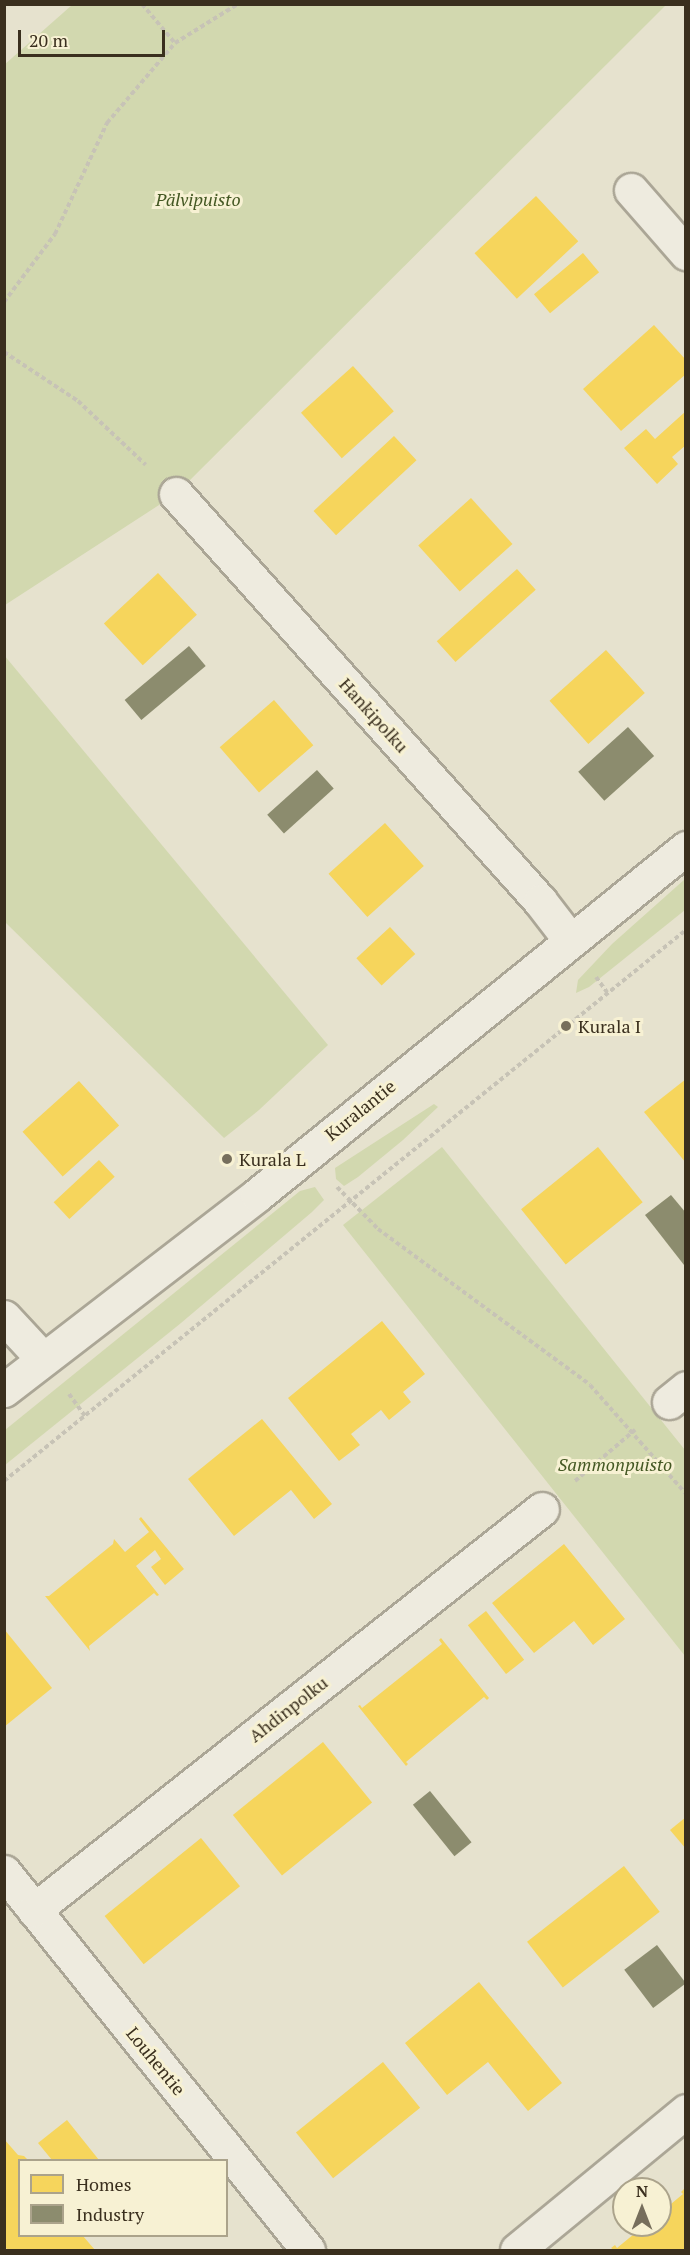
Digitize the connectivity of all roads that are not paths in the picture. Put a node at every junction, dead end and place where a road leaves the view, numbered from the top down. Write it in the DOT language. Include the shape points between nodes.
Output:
graph roads {
  1 [pos="631,190"];
  2 [pos="686,253"];
  3 [pos="176,494"];
  4 [pos="686,848"];
  5 [pos="570,940"];
  6 [pos="4,1317"];
  7 [pos="43,1359"];
  8 [pos="4,1390"];
  9 [pos="542,1509"];
  10 [pos="4,1872"];
  11 [pos="34,1910"];
  12 [pos="686,2111"];
  13 [pos="306,2250"];
  14 [pos="517,2250"];
  1 -- 2 [label="street"];
  3 -- 5 [label="street, Hankipolku" via="540,901"];
  4 -- 5 [label="street, Kuralantie"];
  5 -- 7 [label="street, Kuralantie" via="305,1155"];
  6 -- 7 [label="street"];
  7 -- 8 [label="street, Kuralantie"];
  9 -- 11 [label="street, Ahdinpolku"];
  10 -- 11 [label="street, Louhentie"];
  11 -- 13 [label="street, Louhentie"];
  12 -- 14 [label="street"];
}
